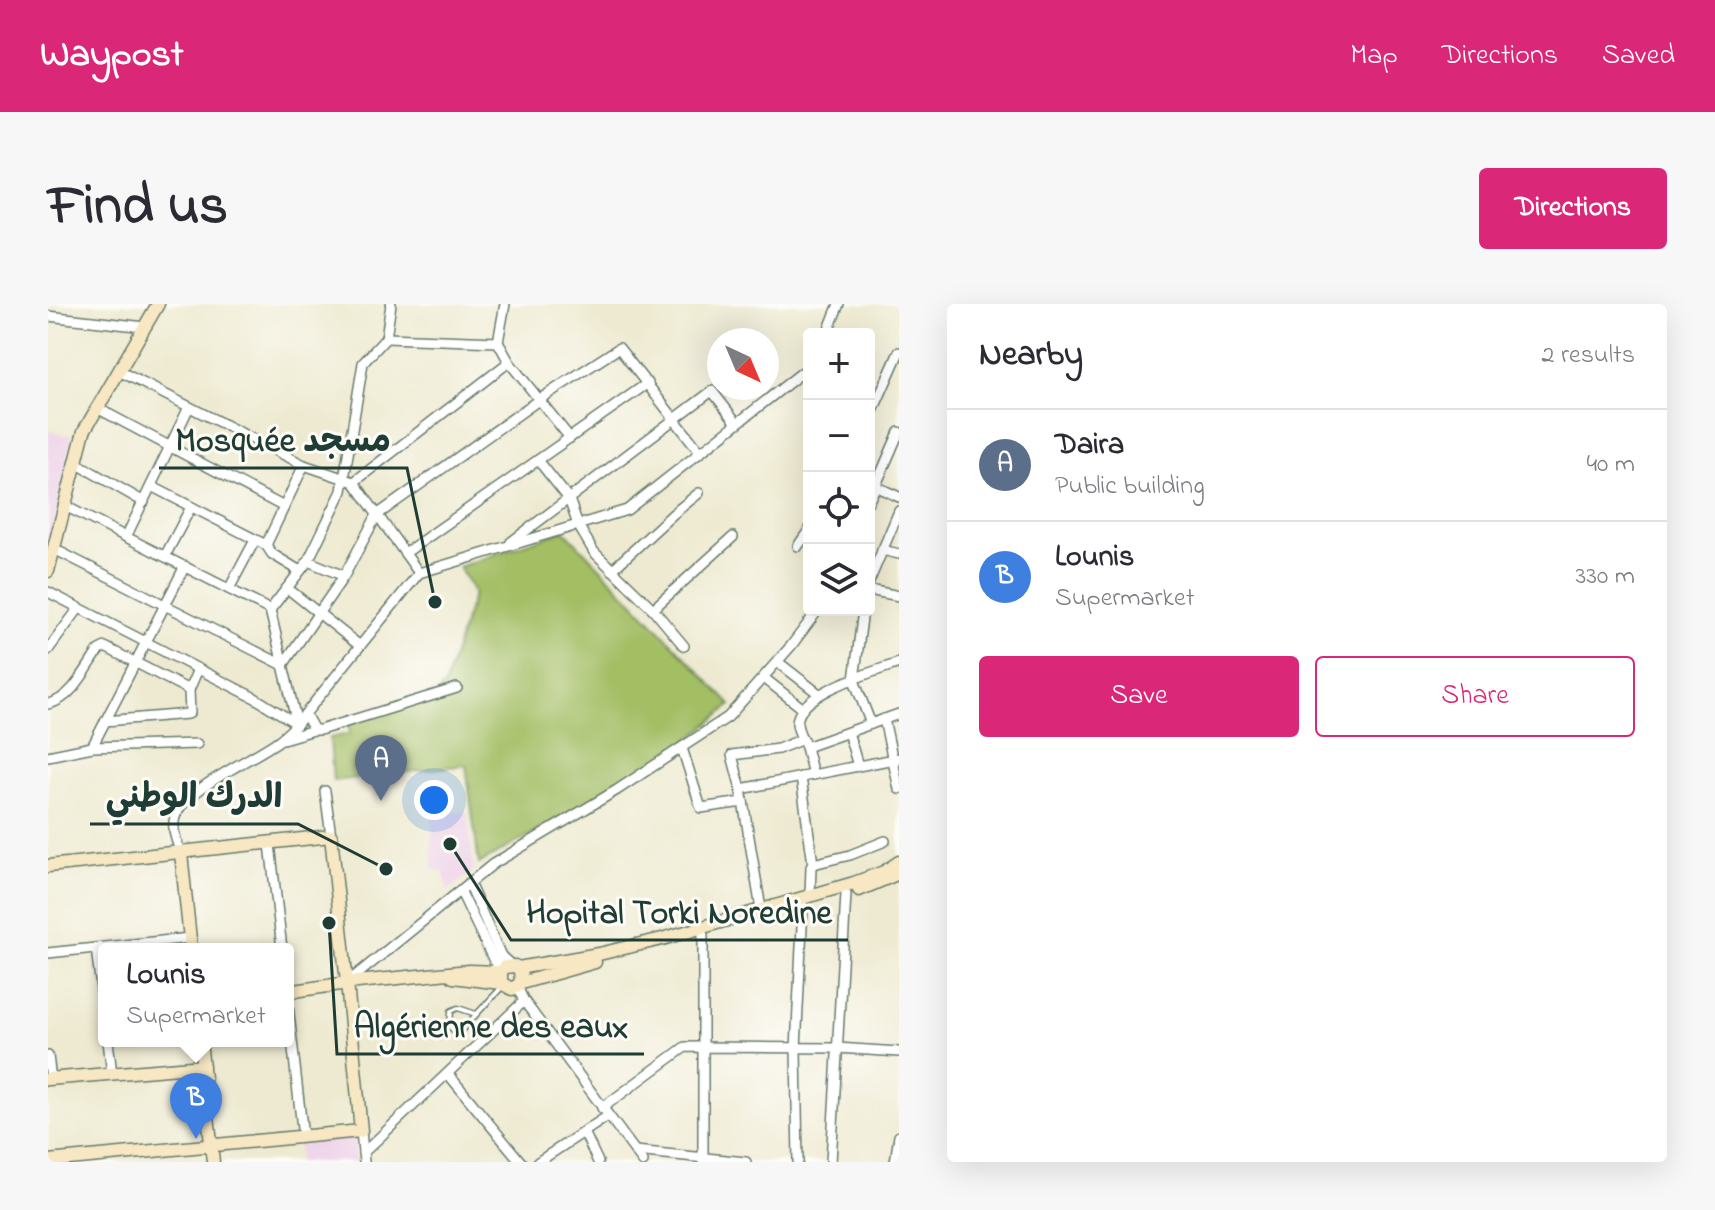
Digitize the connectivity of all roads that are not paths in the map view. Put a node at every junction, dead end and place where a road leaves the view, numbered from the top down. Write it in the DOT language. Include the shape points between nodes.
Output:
graph roads {
  1 [pos="158,304"];
  2 [pos="391,304"];
  3 [pos="505,304"];
  4 [pos="839,304"];
  5 [pos="48,316"];
  6 [pos="145,327"];
  7 [pos="829,328"];
  8 [pos="386,338"];
  9 [pos="498,342"];
  10 [pos="899,352"];
  11 [pos="509,362"];
  12 [pos="119,371"];
  13 [pos="803,372"];
  14 [pos="648,383"];
  15 [pos="540,399"];
  16 [pos="875,406"];
  17 [pos="189,407"];
  18 [pos="97,408"];
  19 [pos="676,419"];
  20 [pos="737,423"];
  21 [pos="899,432"];
  22 [pos="570,438"];
  23 [pos="170,448"];
  24 [pos="700,452"];
  25 [pos="538,460"];
  26 [pos="76,463"];
  27 [pos="304,465"];
  28 [pos="349,481"];
  29 [pos="151,486"];
  30 [pos="875,486"];
  31 [pos="699,493"];
  32 [pos="899,497"];
  33 [pos="569,499"];
  34 [pos="144,502"];
  35 [pos="65,506"];
  36 [pos="191,507"];
  37 [pos="284,507"];
  38 [pos="899,511"];
  39 [pos="377,515"];
  40 [pos="578,525"];
  41 [pos="126,537"];
  42 [pos="733,537"];
  43 [pos="803,539"];
  44 [pos="255,540"];
  45 [pos="266,545"];
  46 [pos="798,546"];
  47 [pos="505,547"];
  48 [pos="54,549"];
  49 [pos="882,550"];
  50 [pos="405,553"];
  51 [pos="899,554"];
  52 [pos="165,556"];
  53 [pos="875,558"];
  54 [pos="308,561"];
  55 [pos="185,566"];
  56 [pos="612,570"];
  57 [pos="48,571"];
  58 [pos="300,571"];
  59 [pos="419,573"];
  60 [pos="344,576"];
  61 [pos="287,588"];
  62 [pos="229,589"];
  63 [pos="875,591"];
  64 [pos="48,592"];
  65 [pos="899,596"];
  66 [pos="166,604"];
  67 [pos="79,608"];
  68 [pos="653,609"];
  69 [pos="270,610"];
  70 [pos="319,613"];
  71 [pos="813,616"];
  72 [pos="862,616"];
  73 [pos="147,643"];
  74 [pos="360,646"];
  75 [pos="684,646"];
  76 [pos="48,650"];
  77 [pos="778,662"];
  78 [pos="137,663"];
  79 [pos="899,663"];
  80 [pos="283,665"];
  81 [pos="198,669"];
  82 [pos="764,678"];
  83 [pos="854,680"];
  84 [pos="457,688"];
  85 [pos="189,690"];
  86 [pos="819,694"];
  87 [pos="48,704"];
  88 [pos="802,708"];
  89 [pos="305,714"];
  90 [pos="899,714"];
  91 [pos="884,719"];
  92 [pos="105,721"];
  93 [pos="297,724"];
  94 [pos="871,724"];
  95 [pos="314,730"];
  96 [pos="848,732"];
  97 [pos="280,740"];
  98 [pos="804,743"];
  99 [pos="197,744"];
  100 [pos="92,747"];
  101 [pos="682,748"];
  102 [pos="48,756"];
  103 [pos="896,758"];
  104 [pos="858,766"];
  105 [pos="813,775"];
  106 [pos="801,777"];
  107 [pos="741,789"];
  108 [pos="899,789"];
  109 [pos="325,791"];
  110 [pos="743,802"];
  111 [pos="331,836"];
  112 [pos="885,841"];
  113 [pos="270,844"];
  114 [pos="181,853"];
  115 [pos="899,862"];
  116 [pos="813,864"];
  117 [pos="48,866"];
  118 [pos="899,873"];
  119 [pos="469,883"];
  120 [pos="460,890"];
  121 [pos="846,894"];
  122 [pos="806,901"];
  123 [pos="761,909"];
  124 [pos="703,935"];
  125 [pos="190,943"];
  126 [pos="281,943"];
  127 [pos="96,948"];
  128 [pos="48,953"];
  129 [pos="98,964"];
  130 [pos="509,978"];
  131 [pos="347,983"];
  132 [pos="294,991"];
  133 [pos="524,1001"];
  134 [pos="476,1014"];
  135 [pos="704,1045"];
  136 [pos="109,1047"];
  137 [pos="201,1047"];
  138 [pos="293,1047"];
  139 [pos="837,1048"];
  140 [pos="796,1049"];
  141 [pos="899,1052"];
  142 [pos="48,1056"];
  143 [pos="203,1066"];
  144 [pos="112,1074"];
  145 [pos="448,1074"];
  146 [pos="50,1079"];
  147 [pos="605,1112"];
  148 [pos="361,1131"];
  149 [pos="584,1132"];
  150 [pos="899,1136"];
  151 [pos="303,1137"];
  152 [pos="211,1145"];
  153 [pos="635,1151"];
  154 [pos="364,1158"];
  155 [pos="703,1160"];
  156 [pos="48,1161"];
  157 [pos="213,1162"];
  158 [pos="521,1162"];
  159 [pos="538,1162"];
  160 [pos="598,1162"];
  161 [pos="643,1162"];
  162 [pos="746,1162"];
  163 [pos="798,1162"];
  164 [pos="831,1162"];
  165 [pos="895,1162"];
  1 -- 6 [label="main road"];
  2 -- 8 [label="street"];
  3 -- 9 [label="street"];
  4 -- 7 [label="street"];
  5 -- 6 [label="street"];
  6 -- 12 [label="main road"];
  8 -- 9 [label="street"];
  8 -- 28 [label="street" via="363,363"];
  9 -- 11 [label="street"];
  10 -- 16 [label="street"];
  11 -- 15 [label="street"];
  11 -- 28 [label="street"];
  12 -- 17 [label="street"];
  12 -- 18 [label="main road"];
  13 -- 20 [label="street"];
  14 -- 15 [label="street" via="619,348"];
  14 -- 19 [label="street"];
  14 -- 22 [label="street"];
  15 -- 22 [label="street"];
  15 -- 39 [label="street"];
  17 -- 23 [label="street"];
  17 -- 27 [label="street"];
  18 -- 23 [label="street"];
  18 -- 26 [label="main road"];
  19 -- 20 [label="street" via="712,391"];
  19 -- 24 [label="street"];
  19 -- 33 [label="street"];
  20 -- 24 [label="street"];
  21 -- 30 [label="street"];
  22 -- 25 [label="street"];
  23 -- 29 [label="street"];
  23 -- 37 [label="street"];
  24 -- 40 [label="street" via="627,510"];
  25 -- 33 [label="street"];
  25 -- 50 [label="street"];
  26 -- 34 [label="street"];
  26 -- 35 [label="main road"];
  27 -- 28 [label="street"];
  27 -- 37 [label="street"];
  28 -- 39 [label="street"];
  28 -- 54 [label="street"];
  29 -- 34 [label="street"];
  29 -- 36 [label="street"];
  30 -- 32 [label="street"];
  31 -- 56 [label="street"];
  33 -- 40 [label="street"];
  33 -- 47 [label="street"];
  34 -- 41 [label="street"];
  35 -- 41 [label="street"];
  35 -- 48 [label="main road"];
  36 -- 44 [label="street"];
  36 -- 52 [label="street"];
  37 -- 45 [label="street"];
  38 -- 49 [label="street"];
  39 -- 50 [label="street"];
  39 -- 60 [label="street"];
  40 -- 47 [label="street"];
  40 -- 56 [label="street"];
  41 -- 52 [label="street"];
  42 -- 68 [label="street"];
  43 -- 46 [label="street"];
  44 -- 45 [label="street"];
  44 -- 62 [label="street"];
  45 -- 58 [label="street"];
  47 -- 59 [label="street"];
  48 -- 57 [label="main road"];
  48 -- 66 [label="street"];
  49 -- 51 [label="street"];
  49 -- 53 [label="street"];
  50 -- 59 [label="street"];
  52 -- 55 [label="street"];
  54 -- 58 [label="street"];
  54 -- 60 [label="street"];
  55 -- 62 [label="street"];
  55 -- 66 [label="street"];
  56 -- 68 [label="street"];
  58 -- 61 [label="street"];
  59 -- 74 [label="street"];
  60 -- 70 [label="street"];
  61 -- 69 [label="street"];
  61 -- 70 [label="street"];
  62 -- 69 [label="street"];
  63 -- 65 [label="street"];
  64 -- 67 [label="street"];
  66 -- 73 [label="street"];
  66 -- 80 [label="street"];
  67 -- 73 [label="street"];
  67 -- 76 [label="street"];
  68 -- 75 [label="street"];
  69 -- 80 [label="street"];
  70 -- 74 [label="street"];
  70 -- 80 [label="street"];
  71 -- 77 [label="street"];
  72 -- 83 [label="street"];
  73 -- 78 [label="street"];
  73 -- 81 [label="street"];
  74 -- 89 [label="street"];
  77 -- 82 [label="street"];
  77 -- 86 [label="street"];
  78 -- 85 [label="street"];
  78 -- 87 [label="street" via="102,647 59,702"];
  78 -- 92 [label="street"];
  79 -- 83 [label="street"];
  80 -- 93 [label="street"];
  81 -- 85 [label="street"];
  81 -- 93 [label="street"];
  82 -- 88 [label="street"];
  82 -- 101 [label="street" via="728,717"];
  83 -- 86 [label="street"];
  83 -- 94 [label="street"];
  84 -- 95 [label="street"];
  85 -- 92 [label="street" via="188,714"];
  86 -- 88 [label="street"];
  88 -- 98 [label="street" via="797,723"];
  89 -- 93 [label="street"];
  89 -- 95 [label="street"];
  90 -- 91 [label="street"];
  91 -- 94 [label="street"];
  91 -- 103 [label="street"];
  92 -- 100 [label="street"];
  93 -- 97 [label="street"];
  94 -- 96 [label="street"];
  95 -- 97 [label="street"];
  96 -- 98 [label="street"];
  96 -- 104 [label="street"];
  97 -- 114 [label="street" via="198,790 183,805 175,817"];
  98 -- 105 [label="street"];
  98 -- 107 [label="street" via="732,755"];
  99 -- 100 [label="street"];
  100 -- 102 [label="street"];
  101 -- 110 [label="street" via="701,808"];
  101 -- 119 [label="street"];
  103 -- 104 [label="street"];
  103 -- 108 [label="street"];
  104 -- 105 [label="street"];
  105 -- 106 [label="street"];
  106 -- 107 [label="street"];
  106 -- 116 [label="street"];
  107 -- 110 [label="street"];
  109 -- 111 [label="street"];
  110 -- 123 [label="street"];
  111 -- 113 [label="main road"];
  111 -- 131 [label="main road"];
  112 -- 116 [label="street"];
  113 -- 114 [label="main road"];
  113 -- 126 [label="street"];
  114 -- 117 [label="main road"];
  114 -- 125 [label="main road"];
  115 -- 122 [label="main road"];
  116 -- 122 [label="street"];
  118 -- 121 [label="main road"];
  119 -- 120 [label="street"];
  119 -- 130 [label="street"];
  120 -- 130 [label="street" via="494,961"];
  120 -- 131 [label="street"];
  121 -- 122 [label="main road"];
  121 -- 139 [label="street"];
  122 -- 123 [label="main road"];
  122 -- 124 [label="main road"];
  122 -- 140 [label="street"];
  123 -- 130 [label="main road"];
  124 -- 130 [label="main road"];
  124 -- 135 [label="street"];
  127 -- 128 [label="street"];
  127 -- 129 [label="street"];
  130 -- 131 [label="main road" via="444,975"];
  130 -- 133 [label="street"];
  130 -- 134 [label="lane"];
  131 -- 132 [label="main road"];
  131 -- 148 [label="main road"];
  133 -- 145 [label="street"];
  133 -- 147 [label="street"];
  134 -- 134 [label="lane" via="458,1034 450,1027 451,1011"];
  135 -- 140 [label="street"];
  135 -- 147 [label="street" via="685,1047"];
  135 -- 155 [label="street"];
  136 -- 144 [label="street"];
  137 -- 143 [label="main road"];
  138 -- 151 [label="street"];
  139 -- 140 [label="street"];
  139 -- 141 [label="street"];
  139 -- 164 [label="street"];
  140 -- 163 [label="street"];
  142 -- 146 [label="street"];
  143 -- 144 [label="main road"];
  143 -- 152 [label="main road"];
  144 -- 146 [label="main road"];
  145 -- 154 [label="street"];
  145 -- 158 [label="street"];
  147 -- 149 [label="street"];
  147 -- 153 [label="street"];
  148 -- 151 [label="main road"];
  148 -- 154 [label="street"];
  149 -- 159 [label="street"];
  149 -- 160 [label="street"];
  150 -- 165 [label="street"];
  151 -- 152 [label="main road"];
  152 -- 156 [label="main road"];
  152 -- 157 [label="main road"];
  153 -- 155 [label="street"];
  153 -- 161 [label="street"];
  155 -- 162 [label="street"];
}
